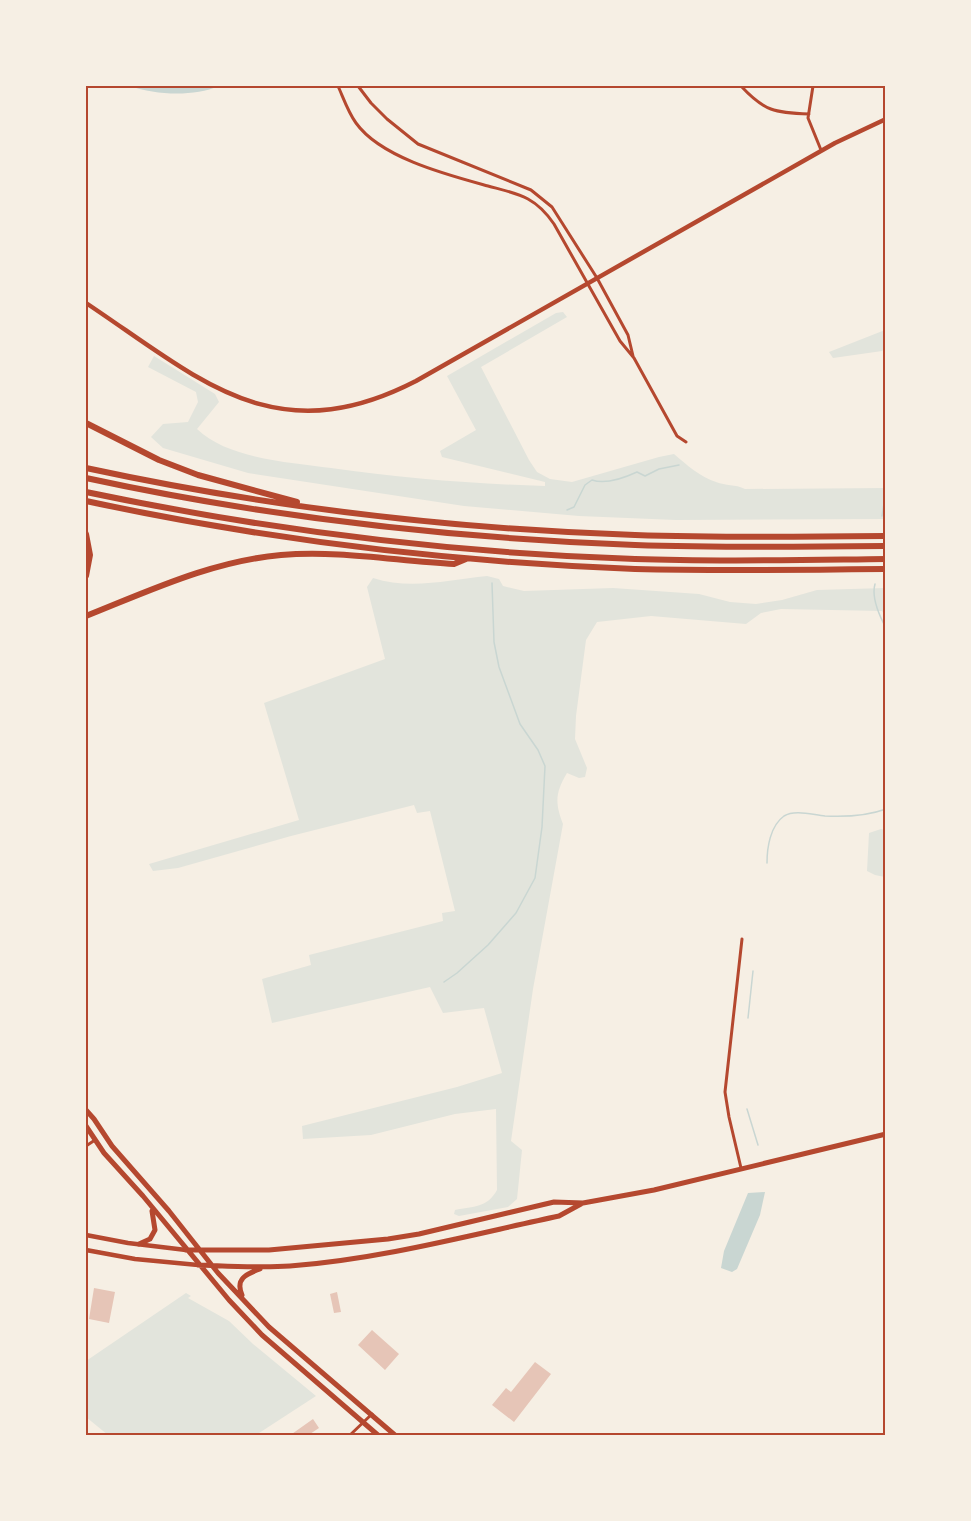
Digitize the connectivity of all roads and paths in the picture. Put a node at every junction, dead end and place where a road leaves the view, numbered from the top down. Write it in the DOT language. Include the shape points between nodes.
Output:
graph roads {
  1 [pos="338,86"];
  2 [pos="358,86"];
  3 [pos="741,86"];
  4 [pos="813,86"];
  5 [pos="808,114"];
  6 [pos="885,120"];
  7 [pos="821,150"];
  8 [pos="597,278"];
  9 [pos="588,283"];
  10 [pos="86,303"];
  11 [pos="634,358"];
  12 [pos="86,423"];
  13 [pos="686,442"];
  14 [pos="86,468"];
  15 [pos="86,478"];
  16 [pos="86,492"];
  17 [pos="86,501"];
  18 [pos="327,510"];
  19 [pos="86,534"];
  20 [pos="885,536"];
  21 [pos="885,546"];
  22 [pos="468,558"];
  23 [pos="885,559"];
  24 [pos="885,569"];
  25 [pos="86,576"];
  26 [pos="86,616"];
  27 [pos="742,939"];
  28 [pos="86,1110"];
  29 [pos="86,1126"];
  30 [pos="885,1134"];
  31 [pos="95,1140"];
  32 [pos="86,1146"];
  33 [pos="741,1169"];
  34 [pos="583,1203"];
  35 [pos="149,1204"];
  36 [pos="419,1234"];
  37 [pos="86,1235"];
  38 [pos="139,1244"];
  39 [pos="422,1246"];
  40 [pos="86,1250"];
  41 [pos="186,1250"];
  42 [pos="202,1250"];
  43 [pos="198,1265"];
  44 [pos="212,1265"];
  45 [pos="264,1268"];
  46 [pos="246,1302"];
  47 [pos="372,1414"];
  48 [pos="364,1423"];
  49 [pos="349,1436"];
  50 [pos="379,1436"];
  51 [pos="396,1436"];
  1 -- 9 [label="street" via="356,123 377,145 413,162 515,192 533,202 554,224"];
  2 -- 8 [label="street" via="379,111 418,144 539,196 557,214"];
  3 -- 5 [label="street" via="767,108"];
  4 -- 5 [label="street"];
  5 -- 7 [label="street"];
  6 -- 7 [label="main road"];
  7 -- 8 [label="main road"];
  8 -- 9 [label="main road"];
  8 -- 11 [label="street" via="628,335"];
  9 -- 10 [label="main road" via="392,393 322,411 267,406 225,393"];
  9 -- 11 [label="street"];
  11 -- 13 [label="street" via="677,436"];
  12 -- 18 [label="highway" via="198,475"];
  14 -- 18 [label="highway" via="205,492"];
  15 -- 21 [label="highway" via="256,510 468,535 672,546"];
  16 -- 23 [label="highway" via="290,529 477,550 671,560"];
  17 -- 22 [label="highway" via="289,538"];
  18 -- 20 [label="highway" via="598,534"];
  19 -- 25 [label="highway" via="90,555"];
  22 -- 24 [label="highway" via="597,567"];
  22 -- 26 [label="highway" via="454,564 322,554 261,557 214,567"];
  27 -- 33 [label="street" via="725,1092"];
  28 -- 42 [label="main road"];
  29 -- 31 [label="main road"];
  30 -- 33 [label="main road"];
  31 -- 32 [label="street"];
  31 -- 35 [label="main road"];
  33 -- 34 [label="main road"];
  34 -- 36 [label="main road" via="554,1202"];
  34 -- 39 [label="main road" via="559,1216"];
  35 -- 38 [label="main road" via="155,1230 150,1239"];
  35 -- 41 [label="main road"];
  36 -- 39 [label="main road"];
  36 -- 42 [label="main road" via="268,1250"];
  37 -- 38 [label="main road"];
  38 -- 41 [label="main road"];
  39 -- 45 [label="main road" via="344,1260"];
  40 -- 43 [label="main road"];
  41 -- 42 [label="main road"];
  41 -- 43 [label="main road"];
  42 -- 44 [label="main road"];
  43 -- 44 [label="main road"];
  43 -- 48 [label="main road" via="262,1335"];
  44 -- 45 [label="main road"];
  44 -- 46 [label="main road"];
  45 -- 46 [label="main road" via="241,1280 240,1291"];
  46 -- 47 [label="main road" via="269,1327"];
  47 -- 48 [label="street"];
  47 -- 51 [label="main road"];
  48 -- 49 [label="street"];
  48 -- 50 [label="main road"];
}
